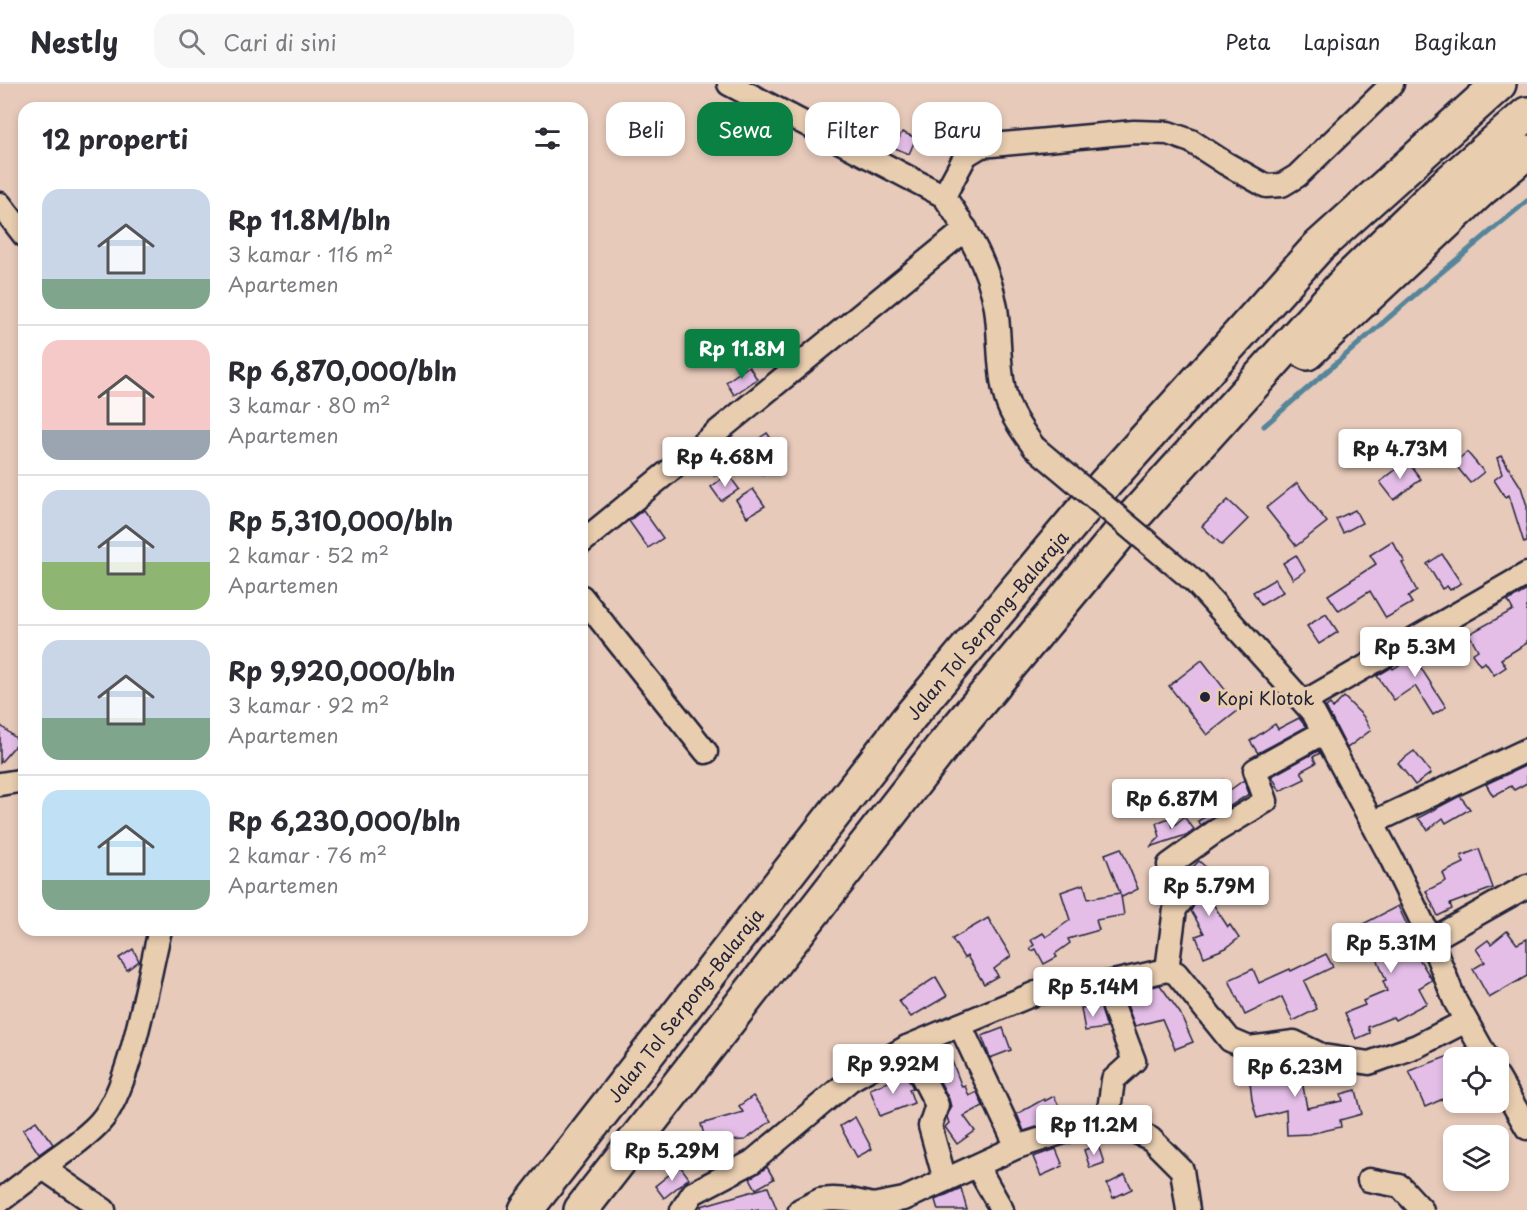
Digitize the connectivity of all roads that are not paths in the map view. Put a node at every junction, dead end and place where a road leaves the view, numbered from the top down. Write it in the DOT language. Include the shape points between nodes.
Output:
graph roads {
  1 [pos="729,84"];
  2 [pos="1392,84"];
  3 [pos="1499,84"];
  4 [pos="1527,114"];
  5 [pos="1527,152"];
  6 [pos="944,196"];
  7 [pos="0,204"];
  8 [pos="18,227"];
  9 [pos="966,229"];
  10 [pos="1136,514"];
  11 [pos="588,537"];
  12 [pos="1527,574"];
  13 [pos="588,604"];
  14 [pos="1304,702"];
  15 [pos="1324,732"];
  16 [pos="1527,750"];
  17 [pos="706,752"];
  18 [pos="18,781"];
  19 [pos="0,784"];
  20 [pos="1372,823"];
  21 [pos="1527,885"];
  22 [pos="159,936"];
  23 [pos="1431,940"];
  24 [pos="1167,970"];
  25 [pos="1113,982"];
  26 [pos="1466,1021"];
  27 [pos="960,1025"];
  28 [pos="907,1047"];
  29 [pos="1481,1047"];
  30 [pos="1509,1097"];
  31 [pos="1108,1118"];
  32 [pos="1527,1128"];
  33 [pos="1017,1147"];
  34 [pos="977,1166"];
  35 [pos="43,1168"];
  36 [pos="945,1180"];
  37 [pos="1369,1180"];
  38 [pos="0,1201"];
  39 [pos="104,1210"];
  40 [pos="526,1210"];
  41 [pos="581,1210"];
  42 [pos="682,1210"];
  43 [pos="800,1210"];
  44 [pos="1002,1210"];
  45 [pos="1188,1210"];
  46 [pos="1422,1210"];
  1 -- 6 [label="street"];
  2 -- 6 [label="street" via="1297,176 1282,185 1266,186 1191,141 1168,134 1134,132 981,146 966,155"];
  3 -- 40 [label="highway, Jalan Tol Serpong–Balaraja" via="1318,247 1104,485 908,719"];
  4 -- 10 [label="highway" via="1441,189 1349,278"];
  5 -- 10 [label="highway" via="1482,189"];
  6 -- 9 [label="street"];
  7 -- 8 [label="street"];
  9 -- 11 [label="street"];
  9 -- 14 [label="street, bridge" via="987,273 996,308 1004,391 1015,422 1034,447 1195,582"];
  10 -- 41 [label="highway" via="942,747"];
  12 -- 14 [label="street"];
  13 -- 17 [label="street"];
  14 -- 15 [label="street"];
  15 -- 20 [label="street"];
  15 -- 24 [label="street" via="1255,770 1266,801 1169,865 1186,895 1175,909"];
  16 -- 20 [label="street"];
  18 -- 19 [label="street"];
  20 -- 23 [label="street"];
  21 -- 23 [label="street"];
  22 -- 35 [label="street" via="127,1068 116,1097 100,1122"];
  23 -- 26 [label="street"];
  24 -- 25 [label="street"];
  24 -- 26 [label="street" via="1176,973 1230,1040 1249,1048 1294,1042 1323,1056 1369,1063 1417,1046"];
  25 -- 27 [label="street" via="1036,993"];
  25 -- 31 [label="street" via="1113,1008 1134,1060 1113,1080"];
  26 -- 29 [label="street"];
  27 -- 28 [label="street"];
  27 -- 33 [label="street"];
  28 -- 36 [label="street" via="937,1105 930,1126"];
  28 -- 42 [label="street" via="850,1080 752,1162 693,1193"];
  30 -- 32 [label="street"];
  31 -- 33 [label="street"];
  31 -- 45 [label="street" via="1151,1139 1182,1170"];
  33 -- 34 [label="street"];
  34 -- 36 [label="street"];
  34 -- 44 [label="street"];
  35 -- 38 [label="street"];
  35 -- 39 [label="street"];
  36 -- 43 [label="street" via="904,1199 879,1205 833,1199 820,1200"];
  37 -- 46 [label="street" via="1400,1186"];
}
